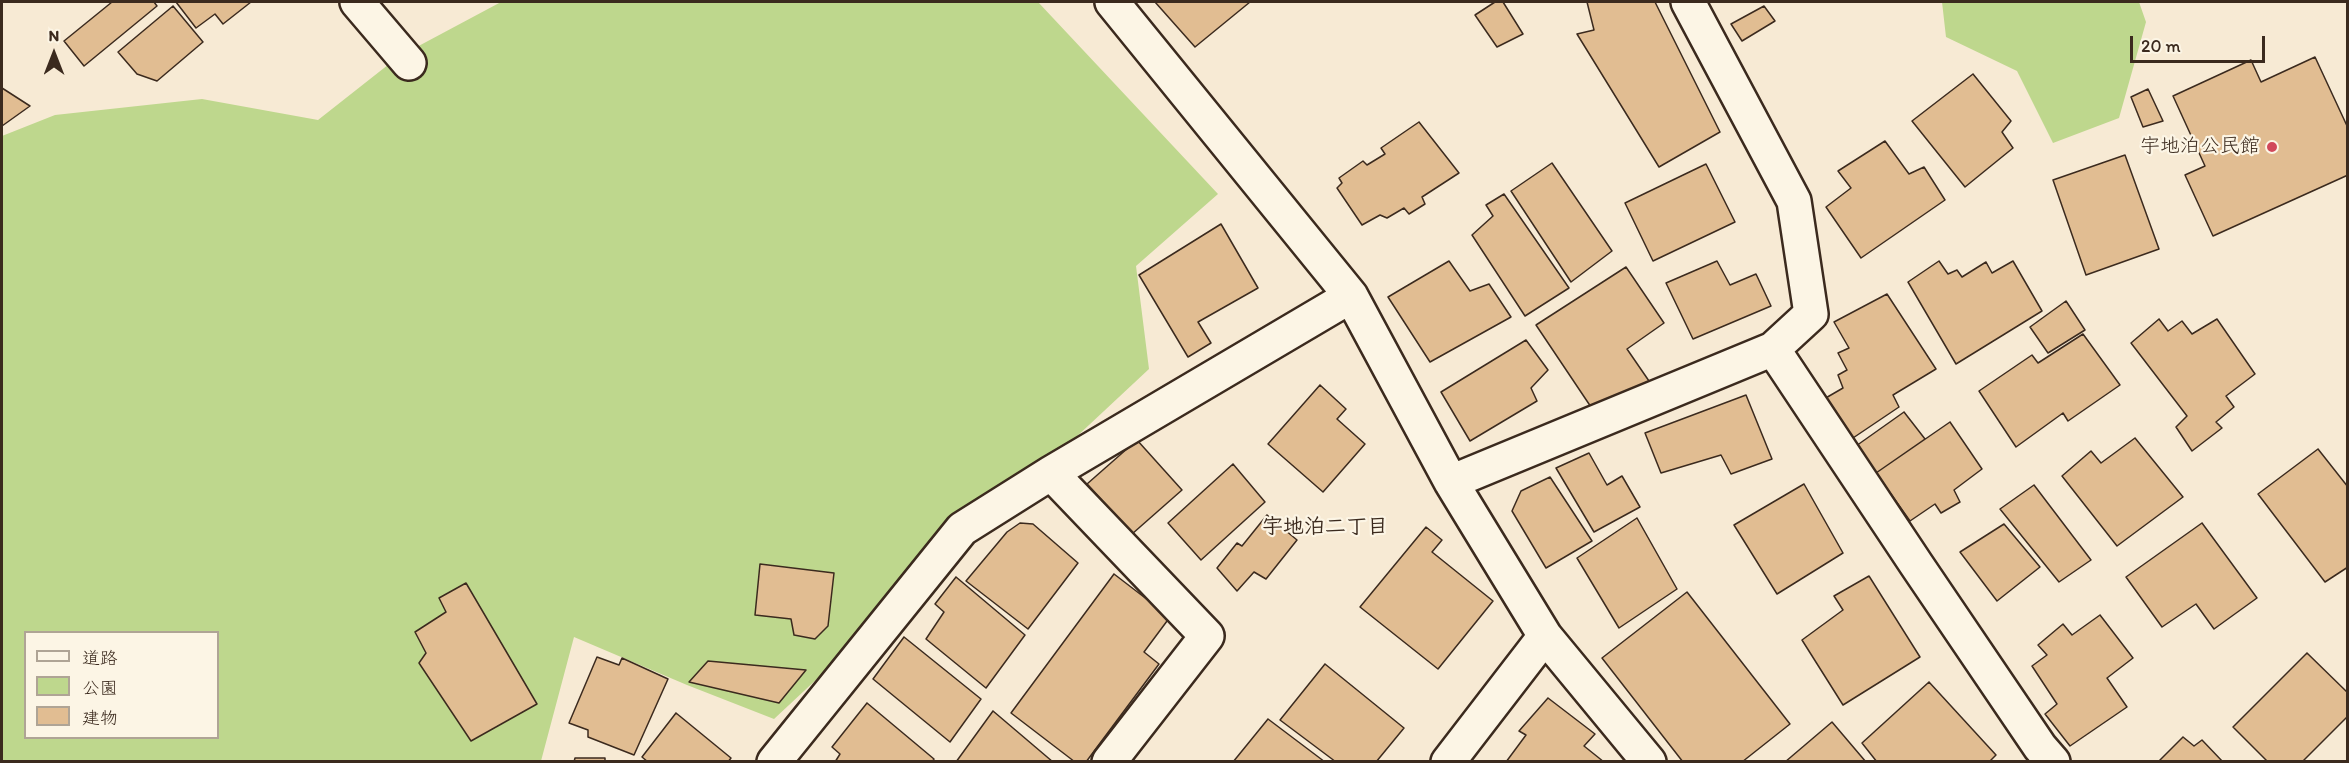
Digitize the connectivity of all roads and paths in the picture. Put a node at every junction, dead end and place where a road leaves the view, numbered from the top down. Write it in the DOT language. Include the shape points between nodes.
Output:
graph roads {
  1 [pos="357,2"];
  2 [pos="1112,2"];
  3 [pos="1688,2"];
  4 [pos="409,63"];
  5 [pos="1351,296"];
  6 [pos="1773,349"];
  7 [pos="1051,473"];
  8 [pos="1451,482"];
  9 [pos="1545,636"];
  10 [pos="774,762"];
  11 [pos="1109,762"];
  12 [pos="1448,762"];
  13 [pos="1649,762"];
  14 [pos="2053,762"];
  1 -- 4 [label="street"];
  2 -- 5 [label="street"];
  3 -- 6 [label="street" via="1794,201 1811,314"];
  5 -- 7 [label="street"];
  5 -- 8 [label="street"];
  6 -- 8 [label="street"];
  6 -- 14 [label="street"];
  7 -- 10 [label="street" via="962,529"];
  7 -- 11 [label="street" via="1207,636"];
  8 -- 9 [label="street"];
  9 -- 12 [label="street"];
  9 -- 13 [label="street"];
}
